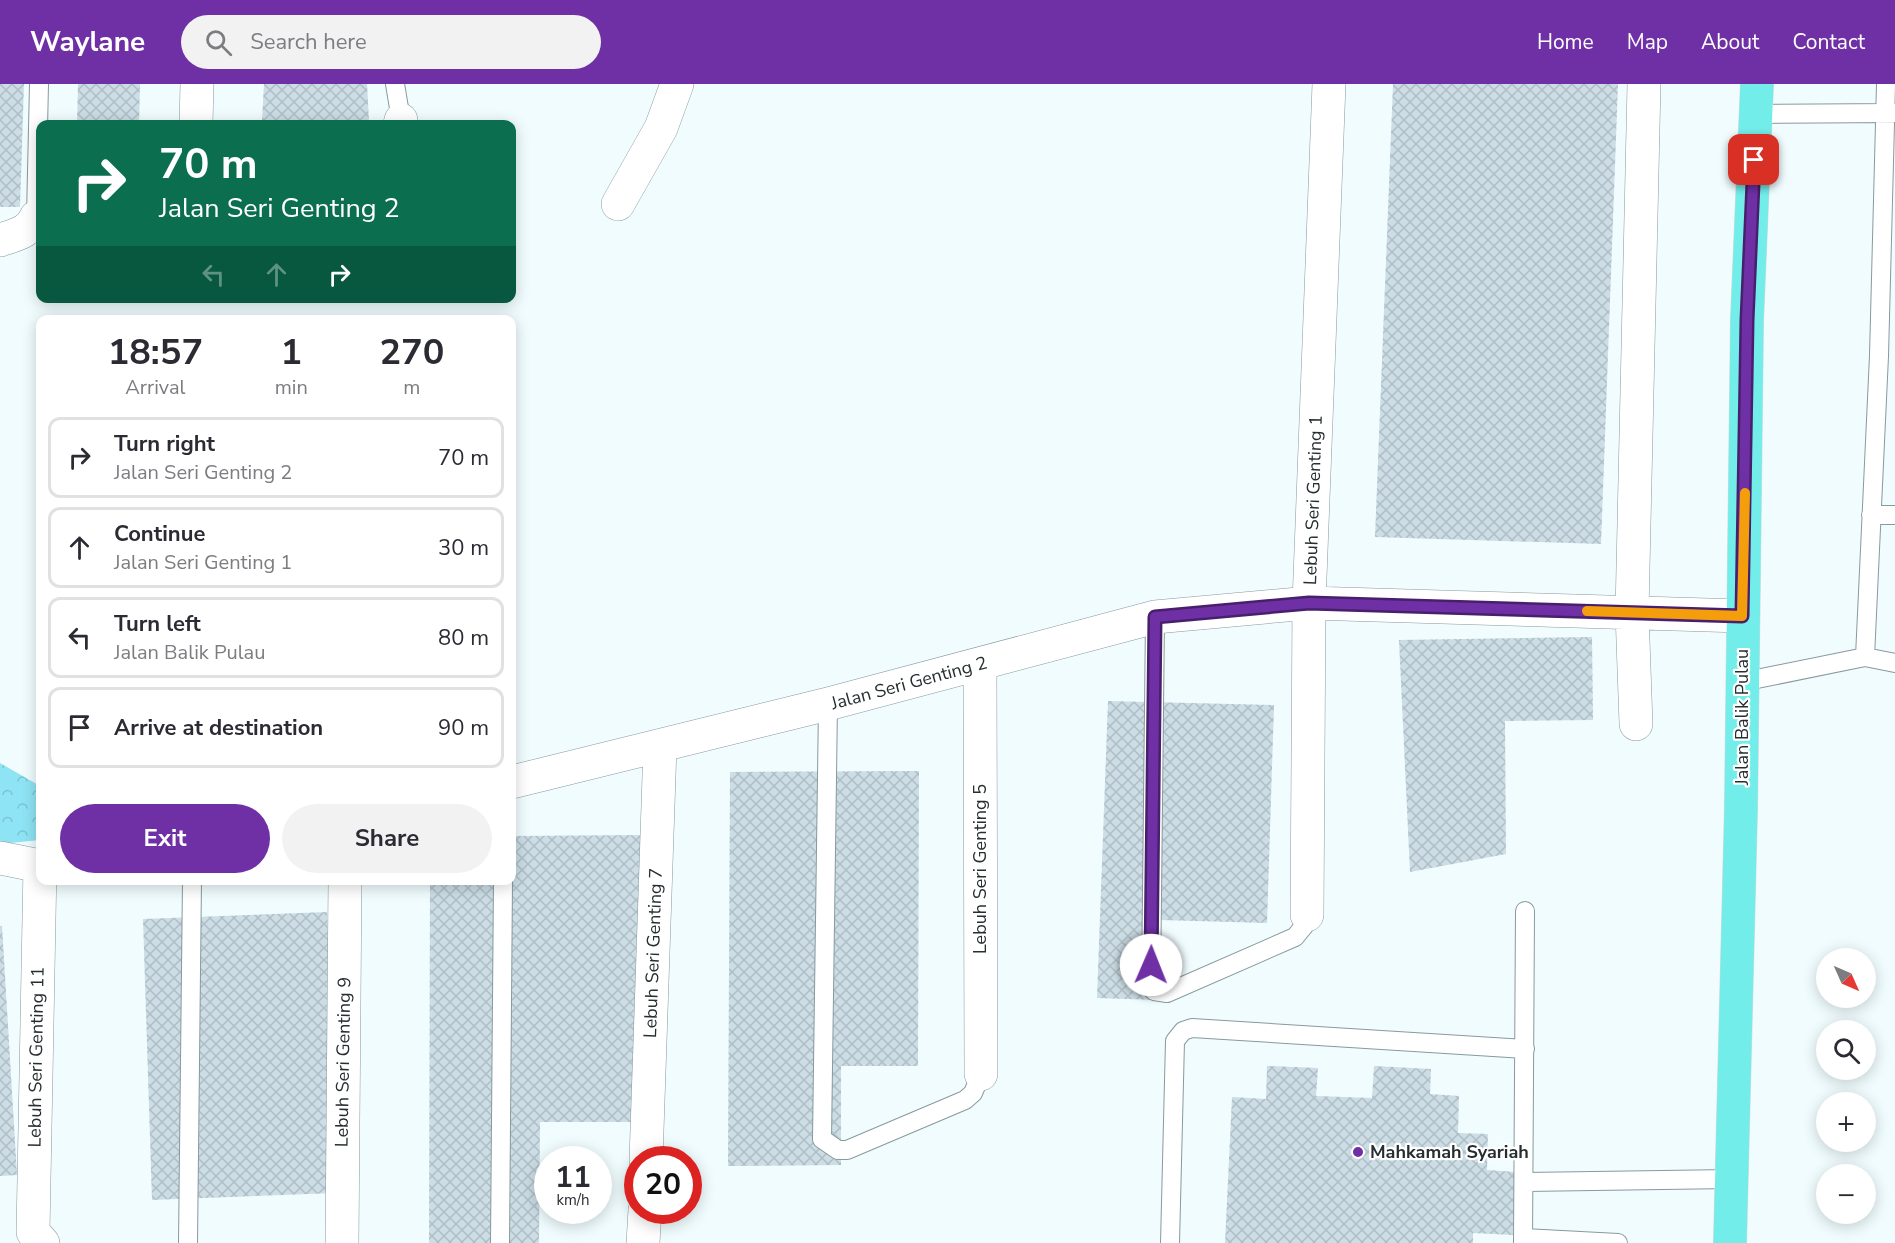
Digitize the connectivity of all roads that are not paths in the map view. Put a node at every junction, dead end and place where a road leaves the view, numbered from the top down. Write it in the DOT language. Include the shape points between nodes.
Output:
graph roads {
  1 [pos="39,84"];
  2 [pos="197,84"];
  3 [pos="395,84"];
  4 [pos="677,84"];
  5 [pos="1329,84"];
  6 [pos="1644,84"];
  7 [pos="1886,84"];
  8 [pos="1757,99"];
  9 [pos="1890,113"];
  10 [pos="38,120"];
  11 [pos="196,120"];
  12 [pos="400,120"];
  13 [pos="618,204"];
  14 [pos="36,217"];
  15 [pos="0,240"];
  16 [pos="1887,356"];
  17 [pos="1871,515"];
  18 [pos="1895,515"];
  19 [pos="1309,603"];
  20 [pos="1632,612"];
  21 [pos="1742,616"];
  22 [pos="1155,617"];
  23 [pos="1865,657"];
  24 [pos="1895,663"];
  25 [pos="980,664"];
  26 [pos="1742,682"];
  27 [pos="828,704"];
  28 [pos="1636,724"];
  29 [pos="660,746"];
  30 [pos="516,781"];
  31 [pos="0,858"];
  32 [pos="36,865"];
  33 [pos="40,885"];
  34 [pos="192,885"];
  35 [pos="345,885"];
  36 [pos="503,885"];
  37 [pos="1525,911"];
  38 [pos="1307,915"];
  39 [pos="1525,1049"];
  40 [pos="981,1074"];
  41 [pos="646,1146"];
  42 [pos="1731,1179"];
  43 [pos="1525,1182"];
  44 [pos="644,1224"];
  45 [pos="1523,1241"];
  46 [pos="43,1243"];
  47 [pos="188,1243"];
  48 [pos="342,1243"];
  49 [pos="500,1243"];
  50 [pos="643,1243"];
  51 [pos="1170,1243"];
  52 [pos="1618,1243"];
  53 [pos="1730,1243"];
  1 -- 10 [label="lane"];
  2 -- 11 [label="street"];
  3 -- 12 [label="lane"];
  4 -- 13 [label="street" via="661,128"];
  5 -- 19 [label="street, Lebuh Seri Genting 1"];
  6 -- 20 [label="street"];
  7 -- 9 [label="lane"];
  8 -- 9 [label="lane"];
  8 -- 21 [label="main road, Jalan Balik Pulau" via="1747,320"];
  9 -- 16 [label="lane"];
  14 -- 15 [label="street" via="25,232"];
  16 -- 17 [label="lane"];
  17 -- 18 [label="lane"];
  17 -- 23 [label="lane"];
  19 -- 20 [label="street, Jalan Seri Genting 2"];
  19 -- 22 [label="street, Jalan Seri Genting 2"];
  19 -- 38 [label="street, Lebuh Seri Genting 1"];
  20 -- 21 [label="street, Jalan Seri Genting 2"];
  20 -- 28 [label="street"];
  21 -- 26 [label="main road, Jalan Balik Pulau"];
  22 -- 25 [label="street, Jalan Seri Genting 2"];
  22 -- 38 [label="lane" via="1151,988 1167,993 1295,937"];
  23 -- 24 [label="lane"];
  23 -- 26 [label="lane"];
  25 -- 27 [label="street, Jalan Seri Genting 2"];
  25 -- 40 [label="street, Lebuh Seri Genting 5"];
  26 -- 42 [label="main road, Jalan Balik Pulau"];
  27 -- 29 [label="street, Jalan Seri Genting 2"];
  27 -- 40 [label="lane" via="822,1139 838,1150 847,1150 965,1100 973,1093"];
  29 -- 30 [label="street, Jalan Seri Genting 2"];
  29 -- 41 [label="street, Lebuh Seri Genting 7"];
  31 -- 32 [label="street"];
  33 -- 46 [label="street, Lebuh Seri Genting 11" via="33,1232"];
  34 -- 47 [label="lane"];
  35 -- 48 [label="street, Lebuh Seri Genting 9"];
  36 -- 49 [label="lane"];
  37 -- 39 [label="lane"];
  39 -- 43 [label="lane"];
  39 -- 51 [label="lane" via="1192,1028 1183,1031 1175,1041"];
  42 -- 43 [label="lane"];
  42 -- 53 [label="main road, Jalan Balik Pulau"];
  43 -- 45 [label="lane"];
  44 -- 50 [label="street"];
  45 -- 52 [label="lane"];
}
